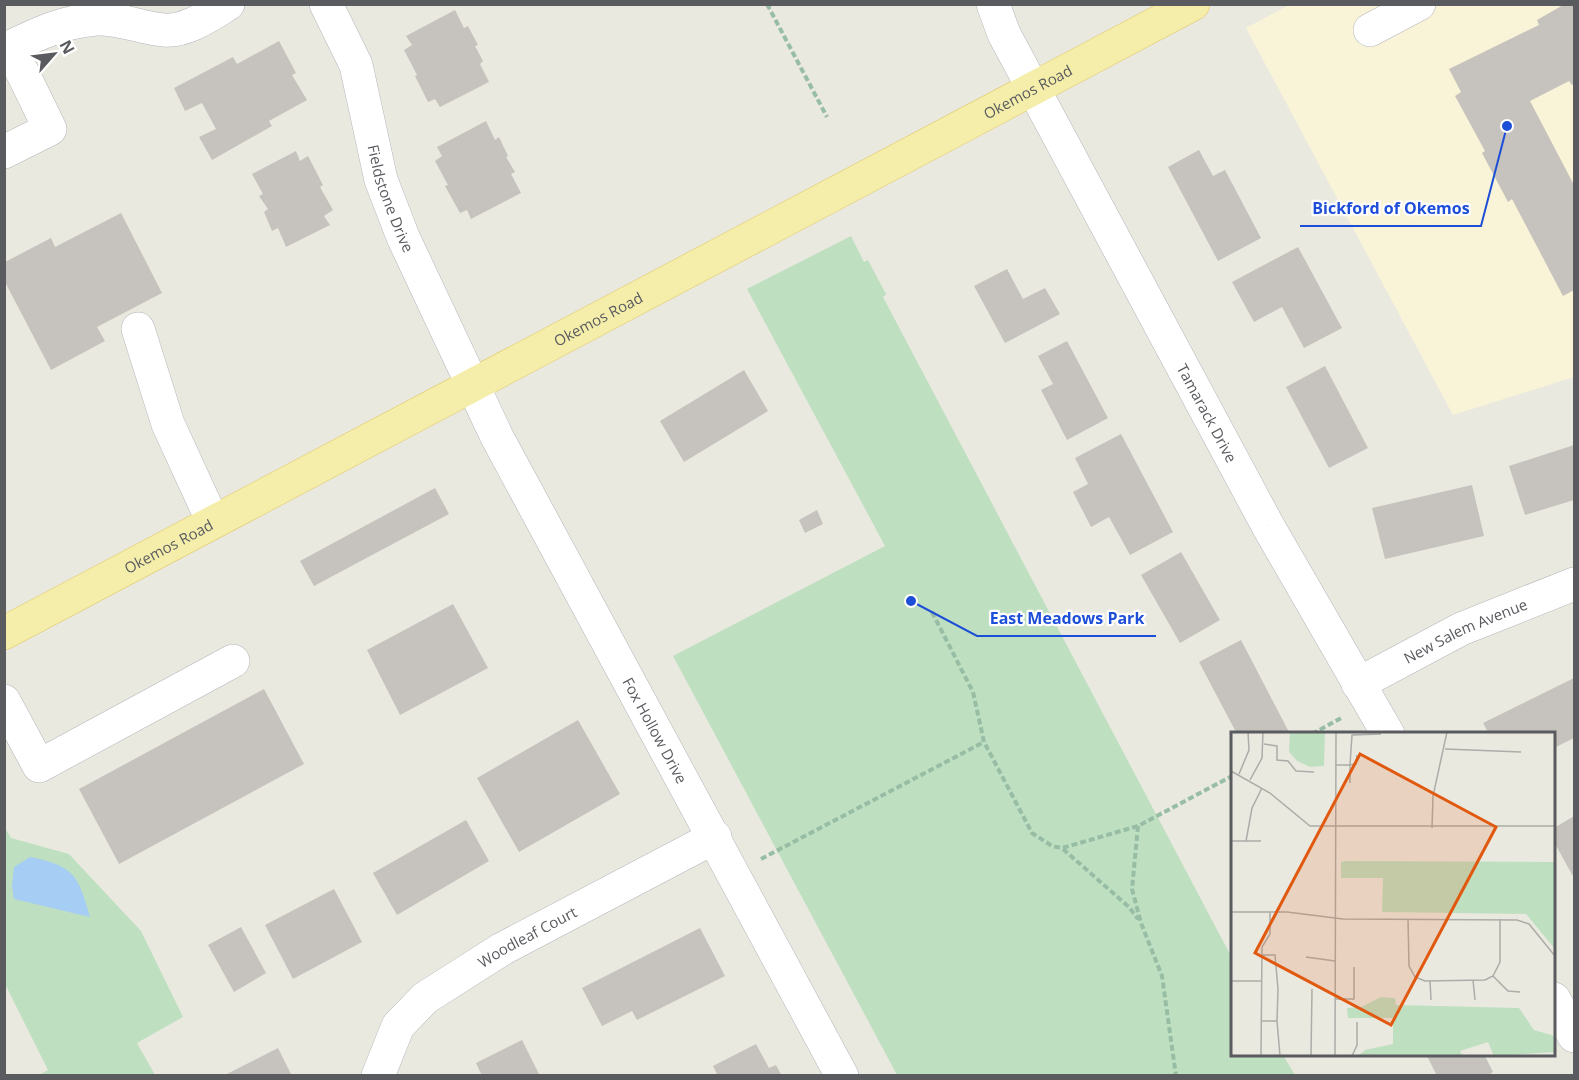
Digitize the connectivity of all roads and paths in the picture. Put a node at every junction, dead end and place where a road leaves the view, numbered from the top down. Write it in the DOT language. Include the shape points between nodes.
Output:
graph roads {
  1 [pos="228,4"];
  2 [pos="326,4"];
  3 [pos="768,4"];
  4 [pos="993,4"];
  5 [pos="1193,4"];
  6 [pos="1419,4"];
  7 [pos="1370,30"];
  8 [pos="7,49"];
  9 [pos="1033,88"];
  10 [pos="827,117"];
  11 [pos="4,152"];
  12 [pos="138,329"];
  13 [pos="472,385"];
  14 [pos="213,522"];
  15 [pos="1575,584"];
  16 [pos="932,612"];
  17 [pos="4,633"];
  18 [pos="233,661"];
  19 [pos="1358,684"];
  20 [pos="4,701"];
  21 [pos="1387,732"];
  22 [pos="984,742"];
  23 [pos="1231,777"];
  24 [pos="1138,826"];
  25 [pos="715,837"];
  26 [pos="1062,848"];
  27 [pos="734,873"];
  28 [pos="1141,923"];
  29 [pos="1555,1001"];
  30 [pos="1575,1036"];
  31 [pos="378,1076"];
  32 [pos="842,1076"];
  33 [pos="1176,1076"];
  1 -- 8 [label="street" via="199,21 165,31 135,22 98,19 58,24"];
  2 -- 13 [label="street, Fieldstone Drive" via="356,65 381,180 403,237"];
  3 -- 10 [label="path"];
  4 -- 9 [label="street, Tamarack Drive"];
  5 -- 9 [label="main road, Okemos Road"];
  6 -- 7 [label="street"];
  8 -- 11 [label="street" via="50,129"];
  9 -- 13 [label="main road, Okemos Road"];
  9 -- 19 [label="street, Tamarack Drive" via="1268,526"];
  12 -- 14 [label="street" via="168,424"];
  13 -- 14 [label="main road, Okemos Road"];
  13 -- 25 [label="street, Fox Hollow Drive"];
  14 -- 17 [label="main road, Okemos Road"];
  15 -- 19 [label="street, New Salem Avenue" via="1461,629"];
  16 -- 22 [label="path" via="973,692"];
  18 -- 20 [label="street" via="39,766"];
  19 -- 21 [label="street, Tamarack Drive"];
  22 -- 26 [label="path" via="1032,833"];
  22 -- 27 [label="path"];
  23 -- 24 [label="path"];
  24 -- 26 [label="path"];
  24 -- 28 [label="path" via="1132,888"];
  25 -- 27 [label="street, Fox Hollow Drive"];
  25 -- 31 [label="street, Woodleaf Court" via="501,949 424,998 398,1026"];
  26 -- 28 [label="path" via="1129,907"];
  27 -- 32 [label="street, Fox Hollow Drive"];
  28 -- 33 [label="path" via="1162,976"];
  29 -- 30 [label="street"];
}
